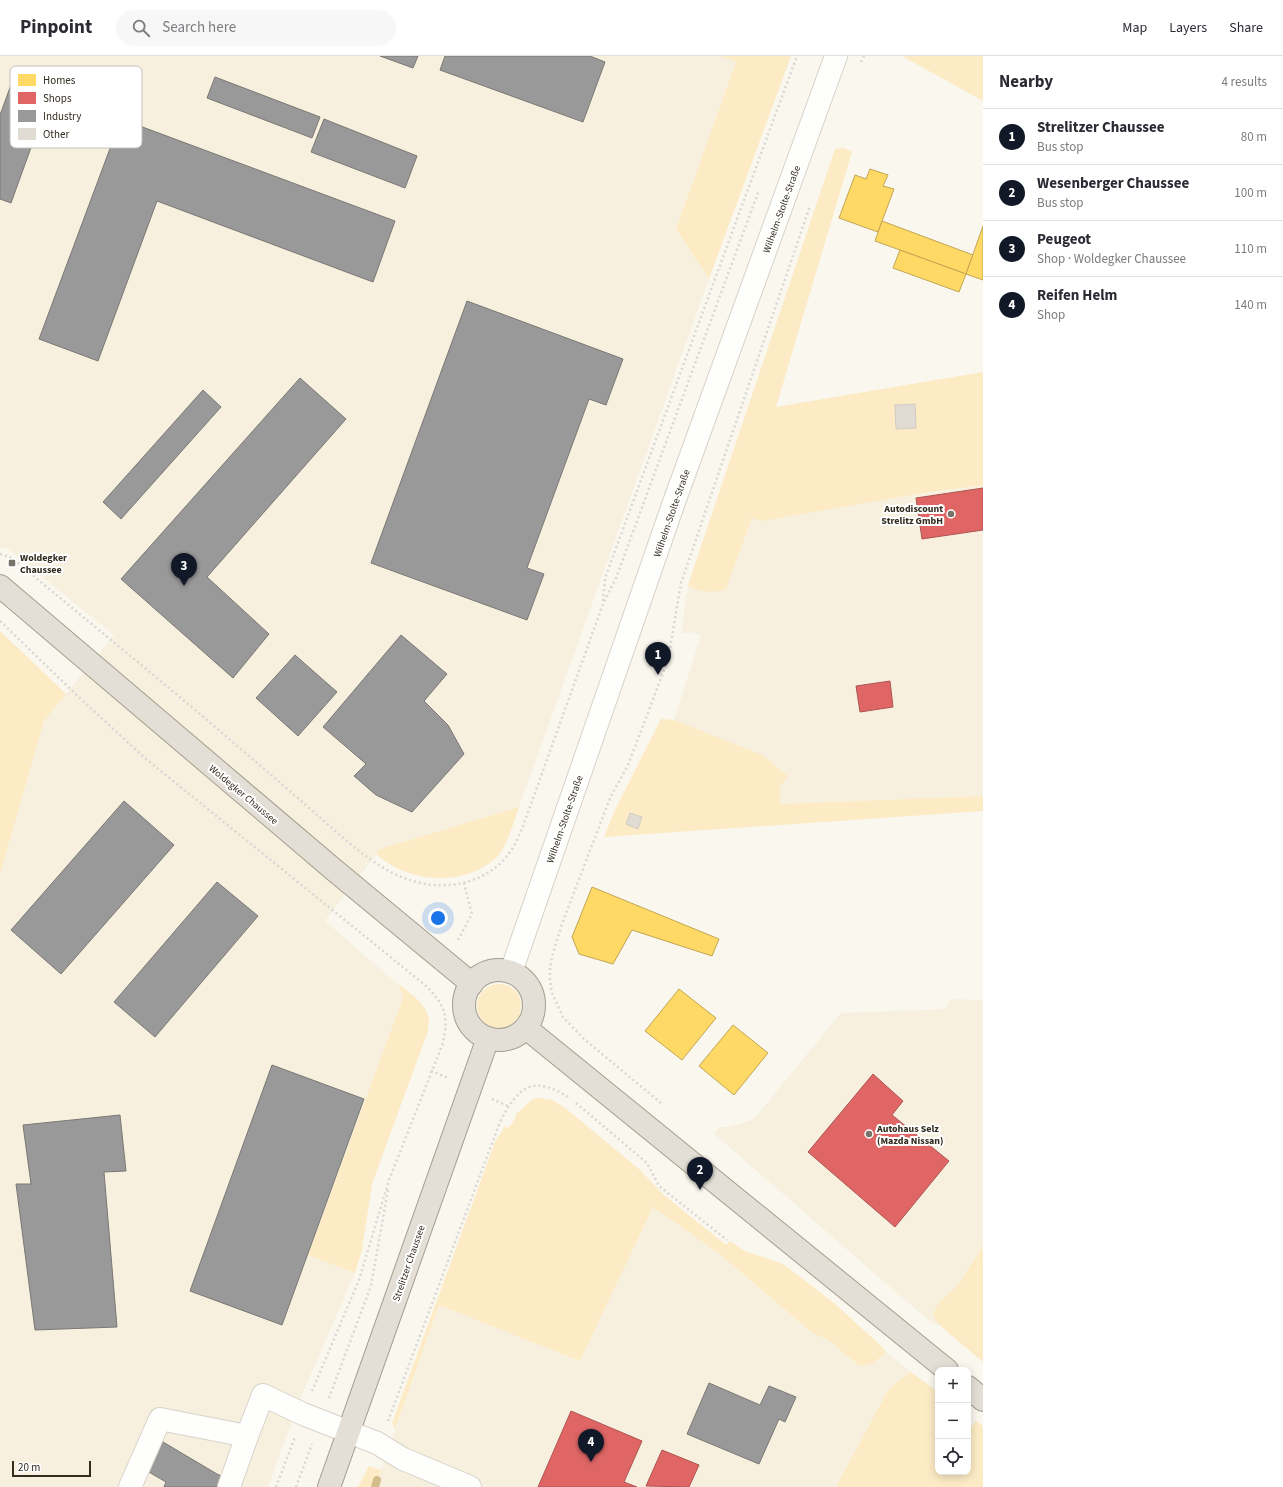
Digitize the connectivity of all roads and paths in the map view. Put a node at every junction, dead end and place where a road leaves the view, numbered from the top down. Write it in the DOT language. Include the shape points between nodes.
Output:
graph roads {
  1 [pos="797,56"];
  2 [pos="836,56"];
  3 [pos="864,56"];
  4 [pos="861,63"];
  5 [pos="761,183"];
  6 [pos="811,204"];
  7 [pos="0,554"];
  8 [pos="0,586"];
  9 [pos="603,604"];
  10 [pos="0,621"];
  11 [pos="464,883"];
  12 [pos="472,914"];
  13 [pos="511,972"];
  14 [pos="472,984"];
  15 [pos="571,1026"];
  16 [pos="526,1028"];
  17 [pos="488,1038"];
  18 [pos="390,1180"];
  19 [pos="727,1240"];
  20 [pos="943,1367"];
  21 [pos="971,1390"];
  22 [pos="983,1400"];
  23 [pos="312,1417"];
  24 [pos="349,1432"];
  25 [pos="247,1436"];
  26 [pos="377,1443"];
  27 [pos="130,1487"];
  28 [pos="229,1487"];
  29 [pos="276,1487"];
  30 [pos="296,1487"];
  31 [pos="329,1487"];
  32 [pos="470,1487"];
  1 -- 9 [label="path" via="605,578"];
  2 -- 13 [label="street, Wilhelm-Stolte-Straße" via="673,505"];
  3 -- 4 [label="path"];
  5 -- 9 [label="path" via="616,578"];
  6 -- 15 [label="path" via="681,583 668,660 628,765 610,798 553,953 550,981 552,994 563,1017"];
  7 -- 11 [label="path" via="12,558 369,858 391,872 413,881 449,886"];
  8 -- 14 [label="main road, Woldegker Chaussee"];
  9 -- 11 [label="path" via="522,829 512,849 501,863 489,872"];
  10 -- 18 [label="path" via="146,758 425,985 435,996 443,1008 446,1031"];
  11 -- 12 [label="path"];
  13 -- 14 [label="main road" via="490,972"];
  13 -- 16 [label="main road" via="525,982 533,996 534,1013"];
  14 -- 17 [label="main road" via="465,999 466,1015 474,1029"];
  16 -- 17 [label="main road" via="516,1036 504,1040"];
  16 -- 20 [label="main road"];
  17 -- 24 [label="main road, Strelitzer Chaussee"];
  18 -- 23 [label="path"];
  18 -- 23 [label="path" via="371,1286"];
  19 -- 26 [label="path" via="659,1186 646,1163 570,1098 544,1086 533,1085 524,1089 508,1106 500,1122 386,1427"];
  21 -- 22 [label="main road"];
  23 -- 24 [label="street"];
  23 -- 25 [label="street" via="263,1395"];
  23 -- 29 [label="path"];
  23 -- 30 [label="path"];
  24 -- 26 [label="street"];
  24 -- 31 [label="main road, Strelitzer Chaussee"];
  25 -- 27 [label="street" via="160,1419"];
  25 -- 28 [label="street"];
  26 -- 32 [label="street" via="403,1459"];
}
